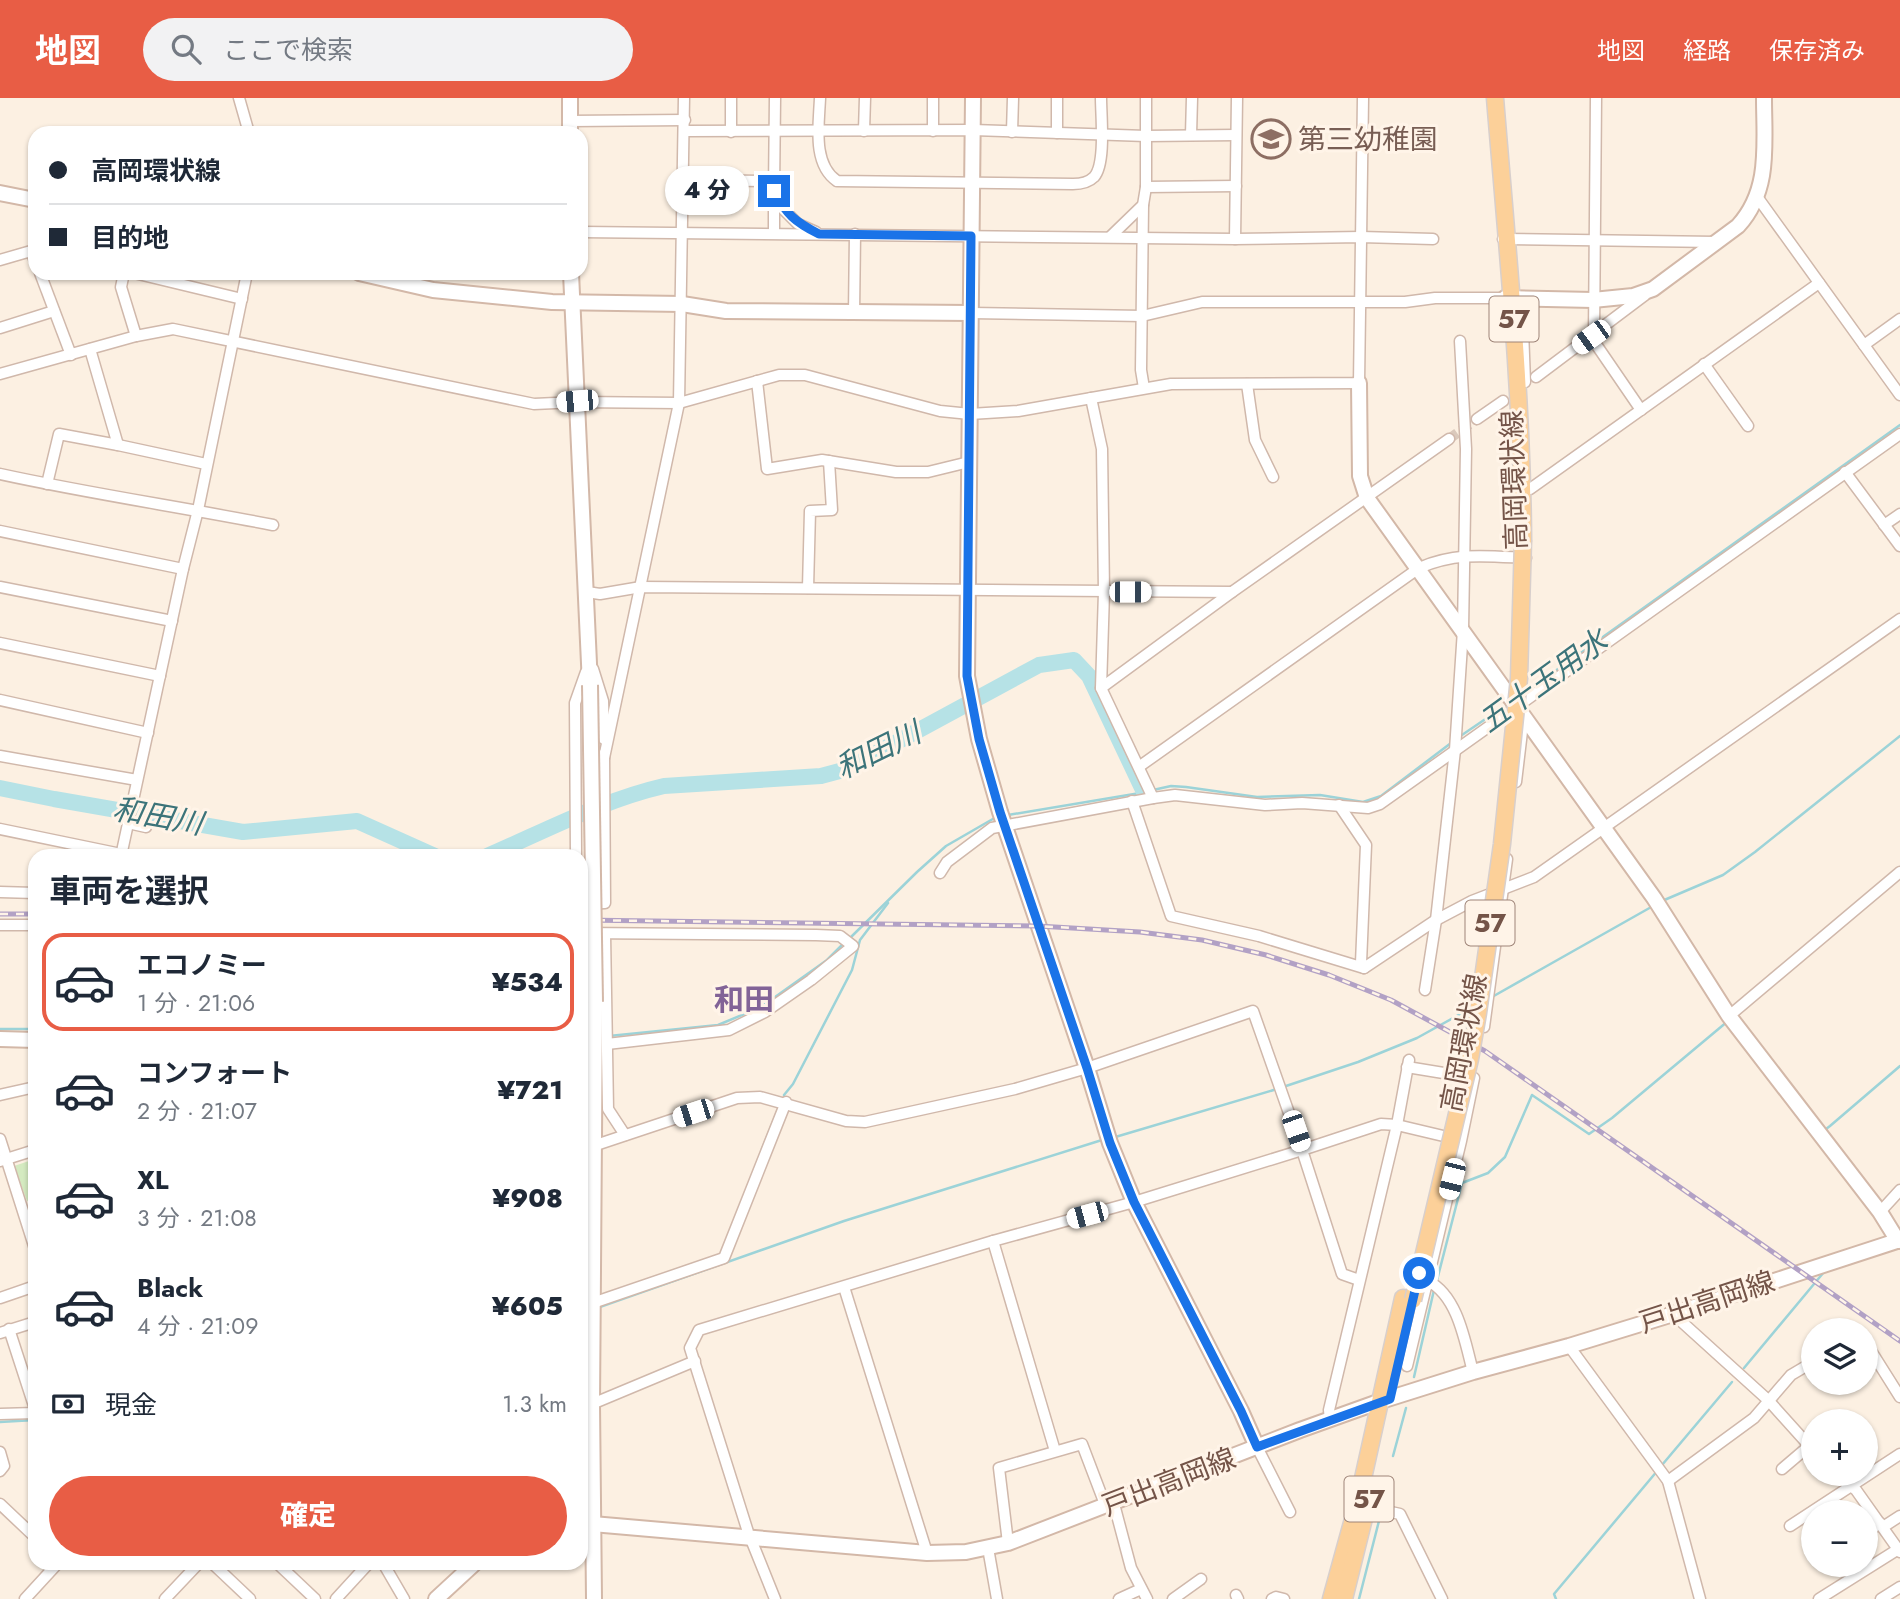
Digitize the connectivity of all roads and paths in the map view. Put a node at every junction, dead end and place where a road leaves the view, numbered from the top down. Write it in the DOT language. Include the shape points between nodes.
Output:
graph roads {
  1 [pos="239,98"];
  2 [pos="570,98"];
  3 [pos="684,98"];
  4 [pos="731,98"];
  5 [pos="775,98"];
  6 [pos="820,98"];
  7 [pos="865,98"];
  8 [pos="933,98"];
  9 [pos="973,98"];
  10 [pos="1013,98"];
  11 [pos="1056,98"];
  12 [pos="1101,98"];
  13 [pos="1146,98"];
  14 [pos="1192,98"];
  15 [pos="1237,98"];
  16 [pos="1363,98"];
  17 [pos="1488,98"];
  18 [pos="1495,98"];
  19 [pos="1596,98"];
  20 [pos="1764,98"];
  21 [pos="685,120"];
  22 [pos="247,126"];
  23 [pos="570,126"];
  24 [pos="586,126"];
  25 [pos="973,130"];
  26 [pos="685,131"];
  27 [pos="864,131"];
  28 [pos="933,131"];
  29 [pos="731,132"];
  30 [pos="775,132"];
  31 [pos="818,132"];
  32 [pos="1013,132"];
  33 [pos="1057,133"];
  34 [pos="1101,135"];
  35 [pos="1191,135"];
  36 [pos="1236,135"];
  37 [pos="1146,136"];
  38 [pos="684,180"];
  39 [pos="973,183"];
  40 [pos="774,186"];
  41 [pos="1236,186"];
  42 [pos="1146,187"];
  43 [pos="0,193"];
  44 [pos="1758,198"];
  45 [pos="28,199"];
  46 [pos="1143,205"];
  47 [pos="683,231"];
  48 [pos="588,232"];
  49 [pos="774,233"];
  50 [pos="819,234"];
  51 [pos="855,234"];
  52 [pos="971,236"];
  53 [pos="1111,236"];
  54 [pos="1143,236"];
  55 [pos="1361,237"];
  56 [pos="1235,239"];
  57 [pos="1433,239"];
  58 [pos="1503,239"];
  59 [pos="1595,239"];
  60 [pos="1716,242"];
  61 [pos="28,255"];
  62 [pos="0,260"];
  63 [pos="43,280"];
  64 [pos="122,280"];
  65 [pos="163,280"];
  66 [pos="246,280"];
  67 [pos="389,280"];
  68 [pos="571,280"];
  69 [pos="1819,283"];
  70 [pos="1653,289"];
  71 [pos="1509,298"];
  72 [pos="242,299"];
  73 [pos="1593,300"];
  74 [pos="572,302"];
  75 [pos="1359,302"];
  76 [pos="682,304"];
  77 [pos="54,311"];
  78 [pos="971,313"];
  79 [pos="854,314"];
  80 [pos="1142,316"];
  81 [pos="1900,319"];
  82 [pos="0,328"];
  83 [pos="1523,330"];
  84 [pos="136,335"];
  85 [pos="1593,336"];
  86 [pos="1460,341"];
  87 [pos="232,342"];
  88 [pos="1864,345"];
  89 [pos="90,349"];
  90 [pos="71,355"];
  91 [pos="1704,364"];
  92 [pos="1,372"];
  93 [pos="1536,377"];
  94 [pos="757,381"];
  95 [pos="1359,383"];
  96 [pos="1247,384"];
  97 [pos="1144,388"];
  98 [pos="1900,395"];
  99 [pos="1091,398"];
  100 [pos="577,401"];
  101 [pos="1503,401"];
  102 [pos="679,403"];
  103 [pos="1641,410"];
  104 [pos="970,414"];
  105 [pos="1477,419"];
  106 [pos="1748,426"];
  107 [pos="1900,434"];
  108 [pos="1449,439"];
  109 [pos="118,445"];
  110 [pos="830,461"];
  111 [pos="969,462"];
  112 [pos="206,464"];
  113 [pos="1845,472"];
  114 [pos="0,474"];
  115 [pos="1273,477"];
  116 [pos="47,484"];
  117 [pos="1530,489"];
  118 [pos="1367,498"];
  119 [pos="198,510"];
  120 [pos="1900,514"];
  121 [pos="1884,525"];
  122 [pos="273,526"];
  123 [pos="0,531"];
  124 [pos="1900,546"];
  125 [pos="1465,555"];
  126 [pos="1529,558"];
  127 [pos="1419,568"];
  128 [pos="183,569"];
  129 [pos="0,587"];
  130 [pos="641,587"];
  131 [pos="808,588"];
  132 [pos="967,589"];
  133 [pos="587,592"];
  134 [pos="1104,592"];
  135 [pos="1232,592"];
  136 [pos="1900,619"];
  137 [pos="172,621"];
  138 [pos="1464,630"];
  139 [pos="0,643"];
  140 [pos="590,661"];
  141 [pos="160,676"];
  142 [pos="1101,688"];
  143 [pos="0,700"];
  144 [pos="1520,701"];
  145 [pos="1523,723"];
  146 [pos="148,733"];
  147 [pos="1455,750"];
  148 [pos="0,756"];
  149 [pos="604,758"];
  150 [pos="1140,766"];
  151 [pos="137,780"];
  152 [pos="1150,792"];
  153 [pos="1132,801"];
  154 [pos="1339,805"];
  155 [pos="1003,819"];
  156 [pos="128,822"];
  157 [pos="146,827"];
  158 [pos="0,829"];
  159 [pos="1604,829"];
  160 [pos="93,849"];
  161 [pos="122,849"];
  162 [pos="576,849"];
  163 [pos="1900,872"];
  164 [pos="940,873"];
  165 [pos="1504,890"];
  166 [pos="0,892"];
  167 [pos="28,893"];
  168 [pos="588,904"];
  169 [pos="1436,920"];
  170 [pos="0,925"];
  171 [pos="28,925"];
  172 [pos="588,933"];
  173 [pos="605,934"];
  174 [pos="1364,968"];
  175 [pos="1425,990"];
  176 [pos="588,996"];
  177 [pos="606,996"];
  178 [pos="1729,1016"];
  179 [pos="1484,1027"];
  180 [pos="0,1040"];
  181 [pos="28,1040"];
  182 [pos="607,1043"];
  183 [pos="1087,1068"];
  184 [pos="28,1089"];
  185 [pos="0,1095"];
  186 [pos="786,1102"];
  187 [pos="1397,1125"];
  188 [pos="588,1130"];
  189 [pos="625,1135"];
  190 [pos="0,1139"];
  191 [pos="1461,1141"];
  192 [pos="588,1148"];
  193 [pos="1302,1150"];
  194 [pos="28,1152"];
  195 [pos="3,1160"];
  196 [pos="1900,1191"];
  197 [pos="1134,1202"];
  198 [pos="1880,1212"];
  199 [pos="588,1228"];
  200 [pos="28,1230"];
  201 [pos="993,1241"];
  202 [pos="1899,1241"];
  203 [pos="1359,1280"];
  204 [pos="1428,1281"];
  205 [pos="844,1287"];
  206 [pos="28,1288"];
  207 [pos="0,1298"];
  208 [pos="589,1309"];
  209 [pos="1673,1314"];
  210 [pos="28,1324"];
  211 [pos="5,1331"];
  212 [pos="1569,1346"];
  213 [pos="695,1361"];
  214 [pos="1878,1362"];
  215 [pos="1407,1366"];
  216 [pos="1801,1369"];
  217 [pos="1473,1372"];
  218 [pos="28,1392"];
  219 [pos="1900,1398"];
  220 [pos="1385,1400"];
  221 [pos="1768,1400"];
  222 [pos="592,1404"];
  223 [pos="28,1412"];
  224 [pos="0,1414"];
  225 [pos="1330,1420"];
  226 [pos="1801,1437"];
  227 [pos="1257,1447"];
  228 [pos="1055,1451"];
  229 [pos="0,1452"];
  230 [pos="1900,1454"];
  231 [pos="1801,1455"];
  232 [pos="1878,1468"];
  233 [pos="1782,1469"];
  234 [pos="0,1471"];
  235 [pos="1668,1481"];
  236 [pos="1851,1486"];
  237 [pos="0,1504"];
  238 [pos="1110,1505"];
  239 [pos="1368,1507"];
  240 [pos="1290,1512"];
  241 [pos="1900,1516"];
  242 [pos="588,1523"];
  243 [pos="1882,1525"];
  244 [pos="1790,1526"];
  245 [pos="1878,1527"];
  246 [pos="28,1530"];
  247 [pos="751,1539"];
  248 [pos="1008,1543"];
  249 [pos="988,1548"];
  250 [pos="1899,1549"];
  251 [pos="927,1553"];
  252 [pos="52,1570"];
  253 [pos="192,1570"];
  254 [pos="219,1570"];
  255 [pos="284,1570"];
  256 [pos="363,1570"];
  257 [pos="387,1570"];
  258 [pos="465,1570"];
  259 [pos="1201,1579"];
  260 [pos="1900,1587"];
  261 [pos="1141,1588"];
  262 [pos="25,1599"];
  263 [pos="165,1599"];
  264 [pos="250,1599"];
  265 [pos="315,1599"];
  266 [pos="336,1599"];
  267 [pos="404,1599"];
  268 [pos="436,1599"];
  269 [pos="594,1599"];
  270 [pos="775,1599"];
  271 [pos="997,1599"];
  272 [pos="1119,1599"];
  273 [pos="1147,1599"];
  274 [pos="1173,1599"];
  275 [pos="1272,1599"];
  276 [pos="1284,1599"];
  277 [pos="1331,1599"];
  278 [pos="1344,1599"];
  279 [pos="1442,1599"];
  280 [pos="1700,1599"];
  281 [pos="1819,1599"];
  282 [pos="1881,1599"];
  1 -- 22 [label="street"];
  2 -- 23 [label="street"];
  3 -- 21 [label="street"];
  4 -- 29 [label="street"];
  5 -- 30 [label="street"];
  6 -- 31 [label="street"];
  7 -- 27 [label="street"];
  8 -- 28 [label="street"];
  9 -- 25 [label="street"];
  10 -- 32 [label="street"];
  11 -- 33 [label="street"];
  12 -- 34 [label="street"];
  13 -- 37 [label="street"];
  14 -- 35 [label="street"];
  15 -- 36 [label="street"];
  16 -- 55 [label="street"];
  17 -- 58 [label="main road, 高岡環状線 / 57"];
  18 -- 58 [label="main road, 高岡環状線 / 57"];
  19 -- 59 [label="street"];
  20 -- 44 [label="street"];
  21 -- 24 [label="street"];
  21 -- 26 [label="street"];
  25 -- 28 [label="street"];
  25 -- 32 [label="street"];
  25 -- 39 [label="street"];
  26 -- 29 [label="street"];
  26 -- 38 [label="street"];
  27 -- 28 [label="street"];
  27 -- 31 [label="street"];
  29 -- 30 [label="street"];
  30 -- 31 [label="street"];
  30 -- 40 [label="street"];
  31 -- 39 [label="street" via="821,164 837,181"];
  32 -- 33 [label="street"];
  33 -- 34 [label="street"];
  34 -- 37 [label="street"];
  34 -- 39 [label="street" via="1100,166 1083,183"];
  35 -- 36 [label="street"];
  35 -- 37 [label="street"];
  36 -- 41 [label="street"];
  37 -- 42 [label="street"];
  38 -- 40 [label="street"];
  38 -- 47 [label="street"];
  39 -- 52 [label="street"];
  40 -- 49 [label="street"];
  40 -- 50 [label="street" via="783,209 798,224"];
  41 -- 42 [label="street"];
  41 -- 56 [label="street"];
  42 -- 46 [label="street"];
  43 -- 45 [label="street"];
  44 -- 60 [label="street" via="1738,226"];
  44 -- 69 [label="street"];
  46 -- 53 [label="street"];
  46 -- 54 [label="street"];
  47 -- 48 [label="street"];
  47 -- 49 [label="street"];
  47 -- 76 [label="street"];
  49 -- 50 [label="street"];
  50 -- 51 [label="street"];
  51 -- 52 [label="street"];
  51 -- 79 [label="street"];
  52 -- 53 [label="street"];
  52 -- 78 [label="street"];
  53 -- 54 [label="street"];
  54 -- 56 [label="street"];
  54 -- 80 [label="street"];
  55 -- 56 [label="street"];
  55 -- 57 [label="street"];
  55 -- 75 [label="street"];
  58 -- 59 [label="street"];
  58 -- 71 [label="main road, 高岡環状線 / 57"];
  59 -- 60 [label="street"];
  59 -- 73 [label="street"];
  60 -- 70 [label="street"];
  61 -- 62 [label="street"];
  63 -- 77 [label="street"];
  64 -- 84 [label="street"];
  65 -- 72 [label="street"];
  66 -- 72 [label="street"];
  67 -- 74 [label="street" via="479,296"];
  68 -- 74 [label="street"];
  69 -- 88 [label="street"];
  69 -- 91 [label="street"];
  70 -- 73 [label="street"];
  70 -- 85 [label="street"];
  71 -- 73 [label="street"];
  71 -- 75 [label="street"];
  71 -- 220 [label="main road, 高岡環状線 / 57, bridge" via="1523,491 1519,678 1502,844 1467,1071"];
  72 -- 87 [label="street"];
  73 -- 85 [label="street"];
  74 -- 76 [label="street"];
  74 -- 100 [label="street"];
  75 -- 80 [label="street" via="1202,302"];
  75 -- 95 [label="street"];
  76 -- 79 [label="street" via="726,311"];
  76 -- 102 [label="street"];
  77 -- 82 [label="street"];
  77 -- 90 [label="street"];
  78 -- 79 [label="street"];
  78 -- 80 [label="street"];
  78 -- 104 [label="street"];
  80 -- 97 [label="street"];
  81 -- 88 [label="street"];
  83 -- 117 [label="street"];
  84 -- 87 [label="street" via="173,329"];
  84 -- 89 [label="street"];
  85 -- 93 [label="street"];
  85 -- 103 [label="street"];
  86 -- 125 [label="street"];
  87 -- 100 [label="street" via="534,404"];
  87 -- 112 [label="street"];
  88 -- 98 [label="street"];
  89 -- 90 [label="street"];
  89 -- 109 [label="street"];
  90 -- 92 [label="street"];
  91 -- 103 [label="street"];
  91 -- 106 [label="street"];
  94 -- 102 [label="street"];
  94 -- 104 [label="street" via="804,375 940,411"];
  94 -- 110 [label="street" via="767,469"];
  95 -- 96 [label="street"];
  95 -- 118 [label="street" via="1360,476"];
  96 -- 97 [label="street"];
  96 -- 115 [label="street" via="1255,440"];
  97 -- 99 [label="street"];
  99 -- 104 [label="street"];
  99 -- 134 [label="street" via="1102,449"];
  100 -- 102 [label="street"];
  100 -- 133 [label="street"];
  101 -- 105 [label="street"];
  102 -- 130 [label="street"];
  103 -- 117 [label="street"];
  104 -- 111 [label="street"];
  107 -- 113 [label="street"];
  108 -- 118 [label="street"];
  109 -- 112 [label="street"];
  109 -- 116 [label="street" via="59,434"];
  110 -- 111 [label="street" via="896,472 928,472"];
  110 -- 131 [label="street" via="832,510 810,511"];
  111 -- 132 [label="street"];
  112 -- 119 [label="street"];
  113 -- 121 [label="street"];
  113 -- 144 [label="street"];
  114 -- 116 [label="street"];
  116 -- 119 [label="street"];
  117 -- 126 [label="street"];
  118 -- 127 [label="street"];
  118 -- 135 [label="street"];
  119 -- 122 [label="street"];
  119 -- 128 [label="street"];
  120 -- 121 [label="street"];
  121 -- 124 [label="street"];
  123 -- 128 [label="street"];
  125 -- 126 [label="street"];
  125 -- 127 [label="street"];
  125 -- 138 [label="street"];
  126 -- 144 [label="street"];
  127 -- 138 [label="street"];
  127 -- 150 [label="street"];
  128 -- 137 [label="street"];
  129 -- 137 [label="street"];
  130 -- 131 [label="street"];
  130 -- 133 [label="street"];
  130 -- 149 [label="street"];
  131 -- 132 [label="street"];
  132 -- 134 [label="street"];
  132 -- 155 [label="street" via="967,676"];
  133 -- 140 [label="street"];
  134 -- 135 [label="street"];
  134 -- 142 [label="street"];
  135 -- 142 [label="street"];
  136 -- 159 [label="street"];
  137 -- 141 [label="street"];
  138 -- 144 [label="street"];
  138 -- 147 [label="street"];
  139 -- 141 [label="street"];
  140 -- 149 [label="street" via="603,701"];
  140 -- 162 [label="street" via="575,703"];
  140 -- 188 [label="street, bridge" via="595,1002"];
  141 -- 146 [label="street"];
  142 -- 150 [label="street"];
  143 -- 146 [label="street"];
  144 -- 147 [label="street"];
  144 -- 159 [label="street"];
  145 -- 165 [label="street"];
  146 -- 151 [label="street"];
  147 -- 154 [label="street" via="1380,804 1368,808"];
  147 -- 169 [label="street"];
  148 -- 151 [label="street"];
  149 -- 168 [label="street" via="605,903"];
  150 -- 152 [label="street"];
  151 -- 156 [label="street"];
  152 -- 153 [label="street"];
  152 -- 154 [label="street" via="1265,805"];
  153 -- 155 [label="street"];
  153 -- 174 [label="street" via="1171,916 1259,936"];
  154 -- 174 [label="street" via="1366,845"];
  155 -- 164 [label="street" via="947,862"];
  155 -- 183 [label="street"];
  156 -- 157 [label="street"];
  156 -- 161 [label="street"];
  158 -- 160 [label="street"];
  159 -- 165 [label="street" via="1534,877"];
  159 -- 178 [label="street"];
  163 -- 178 [label="street"];
  165 -- 169 [label="street"];
  165 -- 179 [label="street"];
  166 -- 167 [label="street"];
  169 -- 174 [label="street"];
  169 -- 175 [label="street"];
  170 -- 171 [label="street"];
  172 -- 173 [label="street"];
  173 -- 177 [label="street"];
  173 -- 182 [label="street" via="840,936 853,946 765,1012 729,1030"];
  176 -- 177 [label="street"];
  177 -- 182 [label="street"];
  178 -- 198 [label="street"];
  180 -- 181 [label="street"];
  182 -- 189 [label="street" via="608,1109"];
  183 -- 186 [label="street" via="865,1122 846,1121"];
  183 -- 193 [label="street" via="1253,1011"];
  183 -- 197 [label="street"];
  184 -- 185 [label="street"];
  186 -- 189 [label="street" via="737,1098"];
  186 -- 208 [label="street" via="724,1258"];
  187 -- 191 [label="street"];
  187 -- 191 [label="street" via="1408,1063 1474,1078"];
  187 -- 193 [label="street" via="1381,1124"];
  187 -- 203 [label="street"];
  189 -- 192 [label="street"];
  190 -- 195 [label="street"];
  191 -- 204 [label="street"];
  193 -- 197 [label="street"];
  193 -- 203 [label="street" via="1342,1273"];
  194 -- 195 [label="street"];
  195 -- 200 [label="street"];
  196 -- 198 [label="street"];
  197 -- 201 [label="street"];
  197 -- 227 [label="street"];
  198 -- 202 [label="street"];
  199 -- 208 [label="street"];
  201 -- 205 [label="street"];
  201 -- 228 [label="street"];
  202 -- 209 [label="street, 戸出高岡線"];
  203 -- 225 [label="street"];
  204 -- 215 [label="street"];
  204 -- 217 [label="street" via="1454,1308"];
  205 -- 213 [label="street" via="699,1330 690,1348"];
  205 -- 251 [label="street"];
  206 -- 207 [label="street"];
  208 -- 222 [label="street"];
  209 -- 212 [label="street, 戸出高岡線"];
  209 -- 221 [label="street"];
  210 -- 211 [label="street"];
  211 -- 218 [label="street"];
  212 -- 217 [label="street, 戸出高岡線"];
  212 -- 235 [label="street"];
  213 -- 222 [label="street"];
  213 -- 247 [label="street"];
  214 -- 219 [label="street"];
  216 -- 221 [label="street"];
  217 -- 220 [label="street, 戸出高岡線"];
  220 -- 225 [label="street, 戸出高岡線"];
  220 -- 239 [label="main road, 高岡環状線 / 57"];
  220 -- 277 [label="main road, 高岡環状線 / 57"];
  221 -- 226 [label="street"];
  221 -- 235 [label="street" via="1754,1418"];
  222 -- 242 [label="street"];
  223 -- 224 [label="street"];
  225 -- 227 [label="street, 戸出高岡線"];
  227 -- 238 [label="street, 戸出高岡線"];
  227 -- 240 [label="street"];
  228 -- 238 [label="street" via="1082,1444"];
  228 -- 248 [label="street" via="999,1468"];
  229 -- 234 [label="street" via="4,1466"];
  230 -- 232 [label="street"];
  231 -- 233 [label="street"];
  235 -- 280 [label="street"];
  236 -- 243 [label="street"];
  236 -- 244 [label="street"];
  237 -- 246 [label="street"];
  238 -- 248 [label="street, 戸出高岡線"];
  238 -- 261 [label="street"];
  239 -- 278 [label="main road, 高岡環状線 / 57"];
  239 -- 279 [label="street" via="1400,1514"];
  241 -- 243 [label="street"];
  242 -- 247 [label="street, 戸出高岡線"];
  242 -- 269 [label="street"];
  243 -- 245 [label="street"];
  243 -- 250 [label="street"];
  247 -- 251 [label="street, 戸出高岡線"];
  247 -- 270 [label="street"];
  248 -- 249 [label="street, 戸出高岡線"];
  249 -- 251 [label="street, 戸出高岡線"];
  249 -- 271 [label="street"];
  250 -- 281 [label="street"];
  252 -- 262 [label="street"];
  253 -- 263 [label="street"];
  254 -- 264 [label="street"];
  255 -- 265 [label="street"];
  256 -- 266 [label="street"];
  257 -- 267 [label="street"];
  258 -- 268 [label="street"];
  259 -- 274 [label="street"];
  260 -- 282 [label="street"];
  261 -- 272 [label="street"];
  261 -- 273 [label="street"];
  275 -- 276 [label="street"];
}
